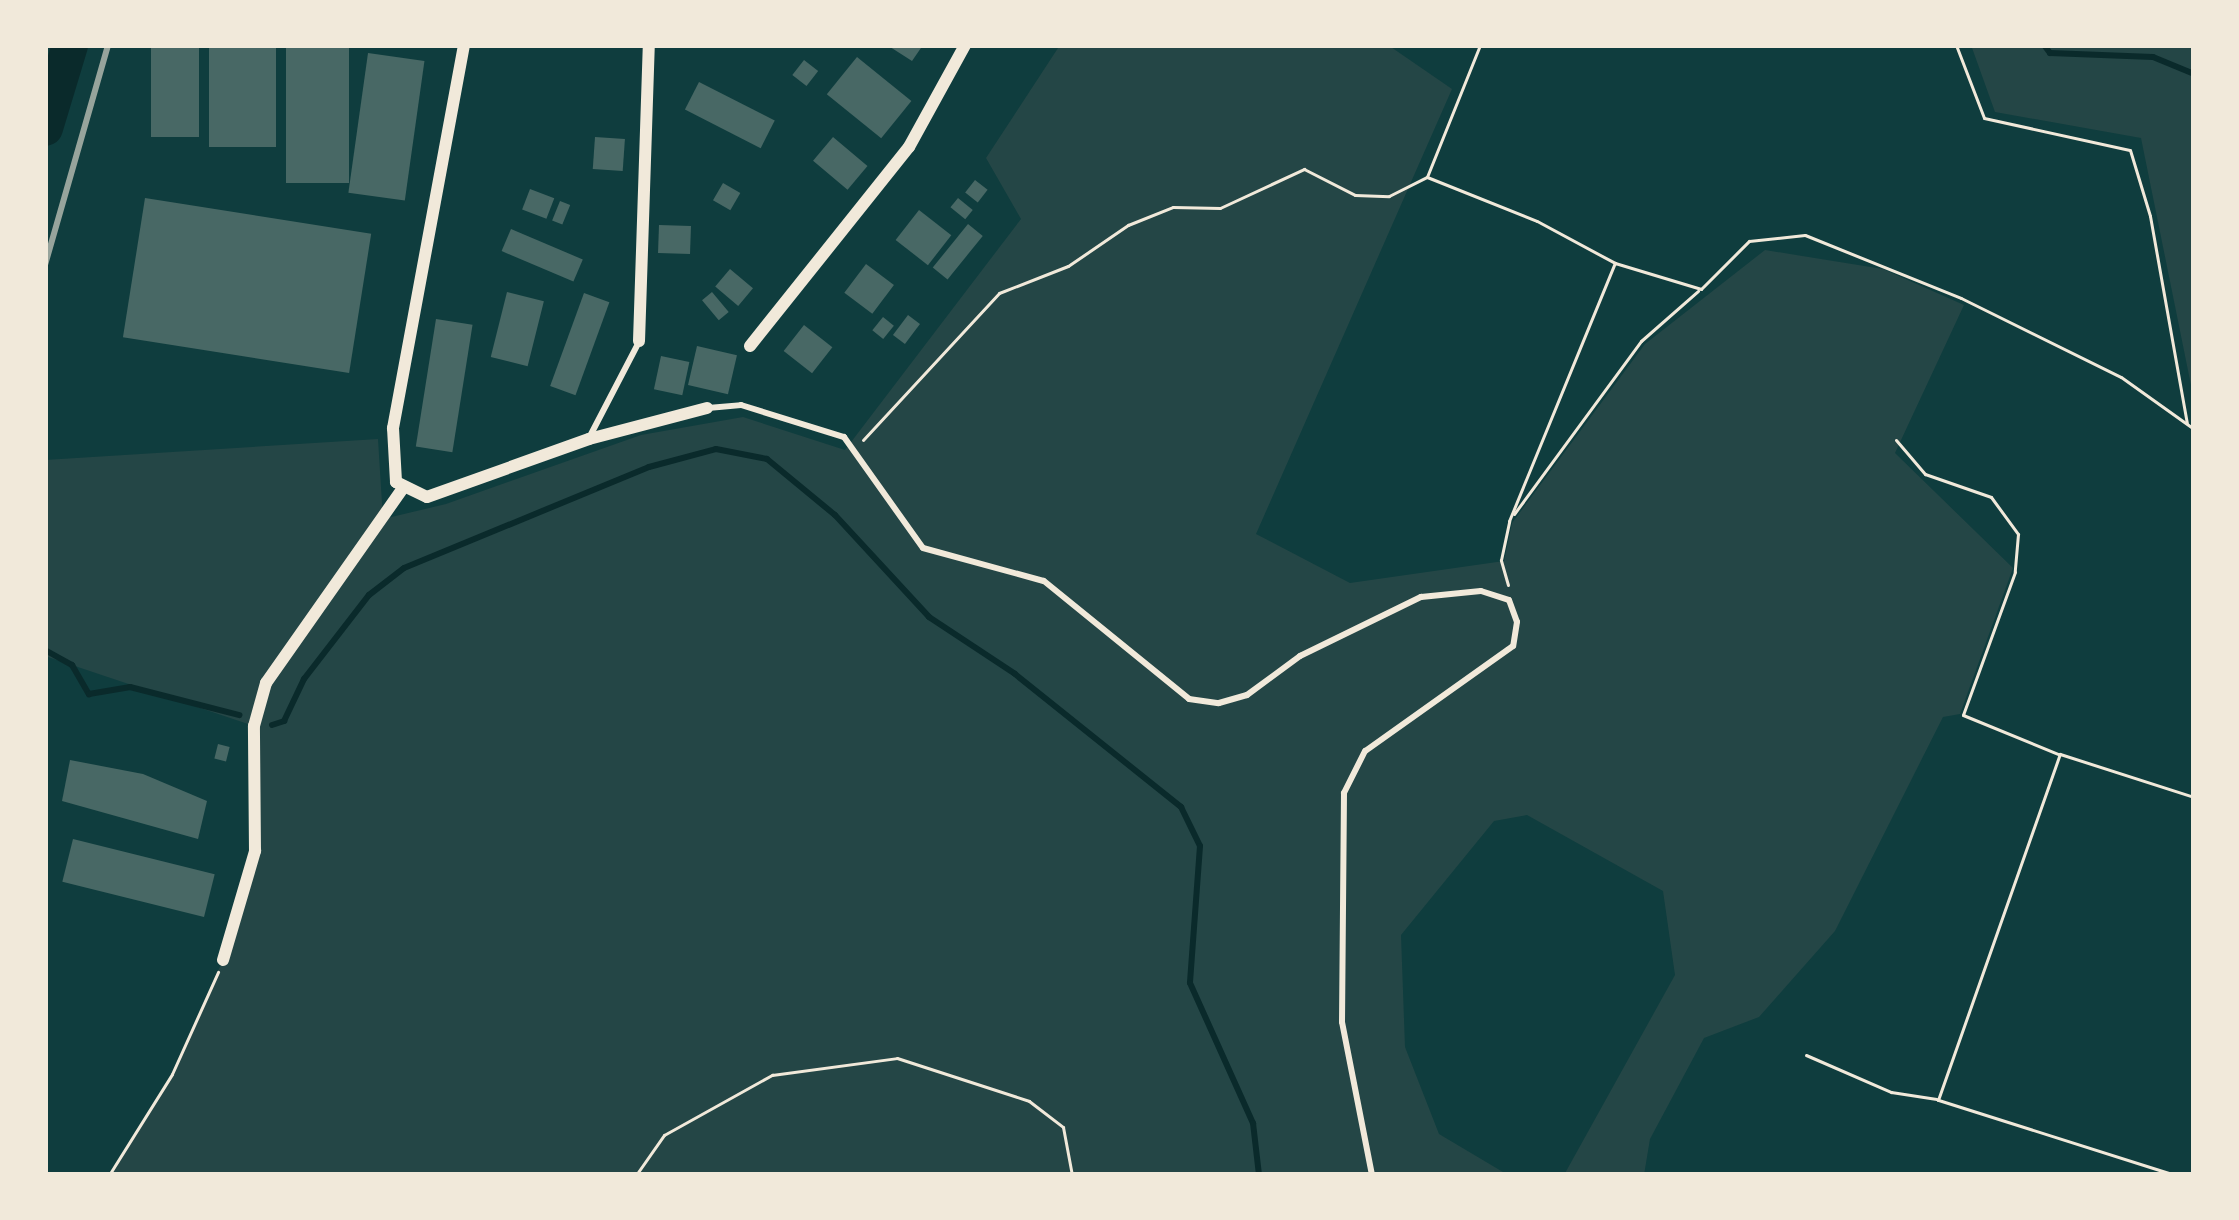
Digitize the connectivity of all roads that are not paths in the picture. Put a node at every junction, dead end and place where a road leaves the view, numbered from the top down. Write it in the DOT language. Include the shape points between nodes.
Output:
graph roads {
  1 [pos="464,45"];
  2 [pos="649,45"];
  3 [pos="965,45"];
  4 [pos="639,341"];
  5 [pos="750,346"];
  6 [pos="707,408"];
  7 [pos="589,439"];
  8 [pos="403,488"];
  9 [pos="223,960"];
  10 [pos="1372,1175"];
  1 -- 8 [label="street" via="393,428 392,473"];
  2 -- 4 [label="street"];
  3 -- 5 [label="street" via="910,147"];
  4 -- 7 [label="lane"];
  6 -- 7 [label="street"];
  6 -- 10 [label="lane" via="741,405 820,424 856,449 923,548 1044,581 1189,699 1219,703 1247,694 1300,656 1421,597 1481,591 1509,600 1518,634 1513,646 1365,751 1344,793 1342,1022"];
  7 -- 8 [label="street" via="441,494"];
  8 -- 9 [label="street" via="266,683 254,726 255,851"];
}
